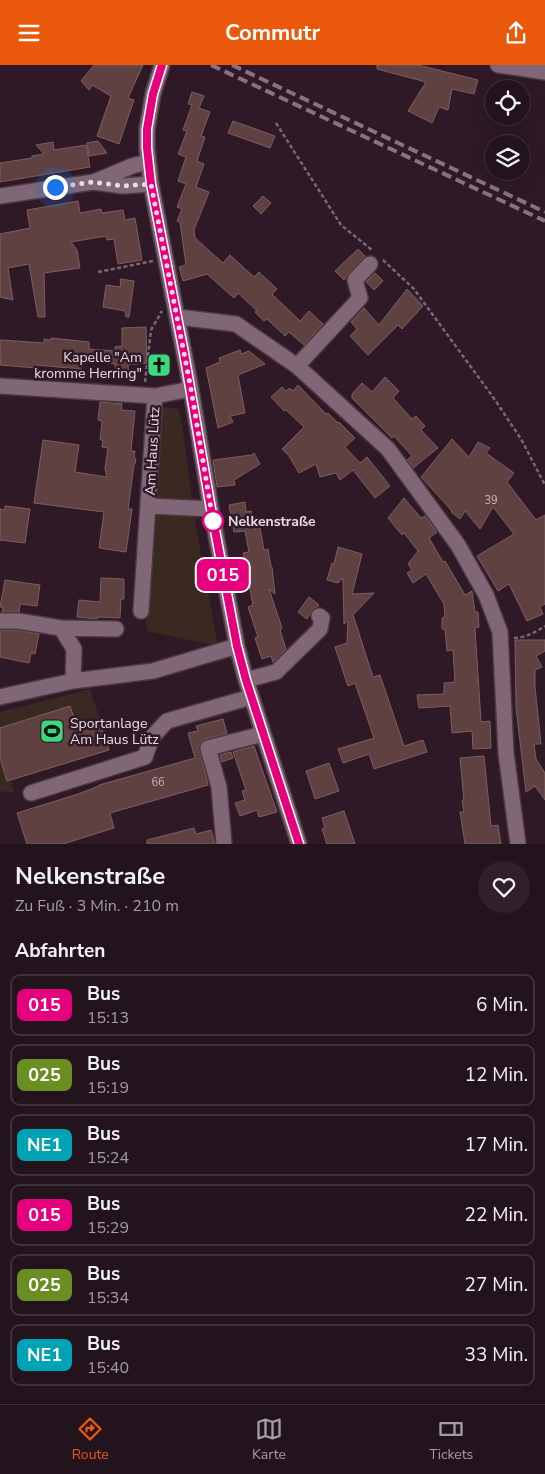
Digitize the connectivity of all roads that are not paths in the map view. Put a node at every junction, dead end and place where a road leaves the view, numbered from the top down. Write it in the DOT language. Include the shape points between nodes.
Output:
graph roads {
  1 [pos="162,65"];
  2 [pos="498,65"];
  3 [pos="545,72"];
  4 [pos="148,162"];
  5 [pos="93,182"];
  6 [pos="151,184"];
  7 [pos="0,196"];
  8 [pos="374,258"];
  9 [pos="178,317"];
  10 [pos="297,366"];
  11 [pos="0,385"];
  12 [pos="191,389"];
  13 [pos="149,396"];
  14 [pos="149,506"];
  15 [pos="211,509"];
  16 [pos="141,611"];
  17 [pos="319,616"];
  18 [pos="0,621"];
  19 [pos="61,628"];
  20 [pos="116,629"];
  21 [pos="237,646"];
  22 [pos="246,680"];
  23 [pos="73,681"];
  24 [pos="0,697"];
  25 [pos="252,697"];
  26 [pos="263,734"];
  27 [pos="30,793"];
  28 [pos="224,844"];
  29 [pos="299,844"];
  30 [pos="518,844"];
  1 -- 4 [label="street" via="147,129"];
  2 -- 3 [label="street"];
  4 -- 5 [label="street"];
  4 -- 6 [label="street"];
  5 -- 6 [label="street" via="123,186"];
  5 -- 7 [label="street"];
  6 -- 9 [label="street"];
  8 -- 10 [label="street" via="355,280 360,298"];
  9 -- 10 [label="street" via="236,324"];
  9 -- 12 [label="street"];
  10 -- 30 [label="street" via="388,449 458,545 486,595 500,637 506,753"];
  11 -- 13 [label="street, Am Haus Lütz"];
  12 -- 13 [label="street, Am Haus Lütz"];
  12 -- 15 [label="street"];
  13 -- 14 [label="street, Am Haus Lütz"];
  14 -- 15 [label="street, Am Haus Lütz"];
  14 -- 16 [label="street, Am Haus Lütz"];
  15 -- 21 [label="street"];
  17 -- 22 [label="street" via="322,618 320,629 276,672"];
  18 -- 19 [label="street"];
  19 -- 20 [label="street"];
  19 -- 23 [label="street" via="74,649"];
  21 -- 22 [label="street"];
  21 -- 23 [label="street" via="153,671"];
  22 -- 25 [label="street"];
  23 -- 24 [label="street"];
  25 -- 26 [label="street"];
  25 -- 27 [label="street" via="167,721 152,737 145,757"];
  26 -- 28 [label="street" via="208,747 219,787"];
  26 -- 29 [label="street"];
}
